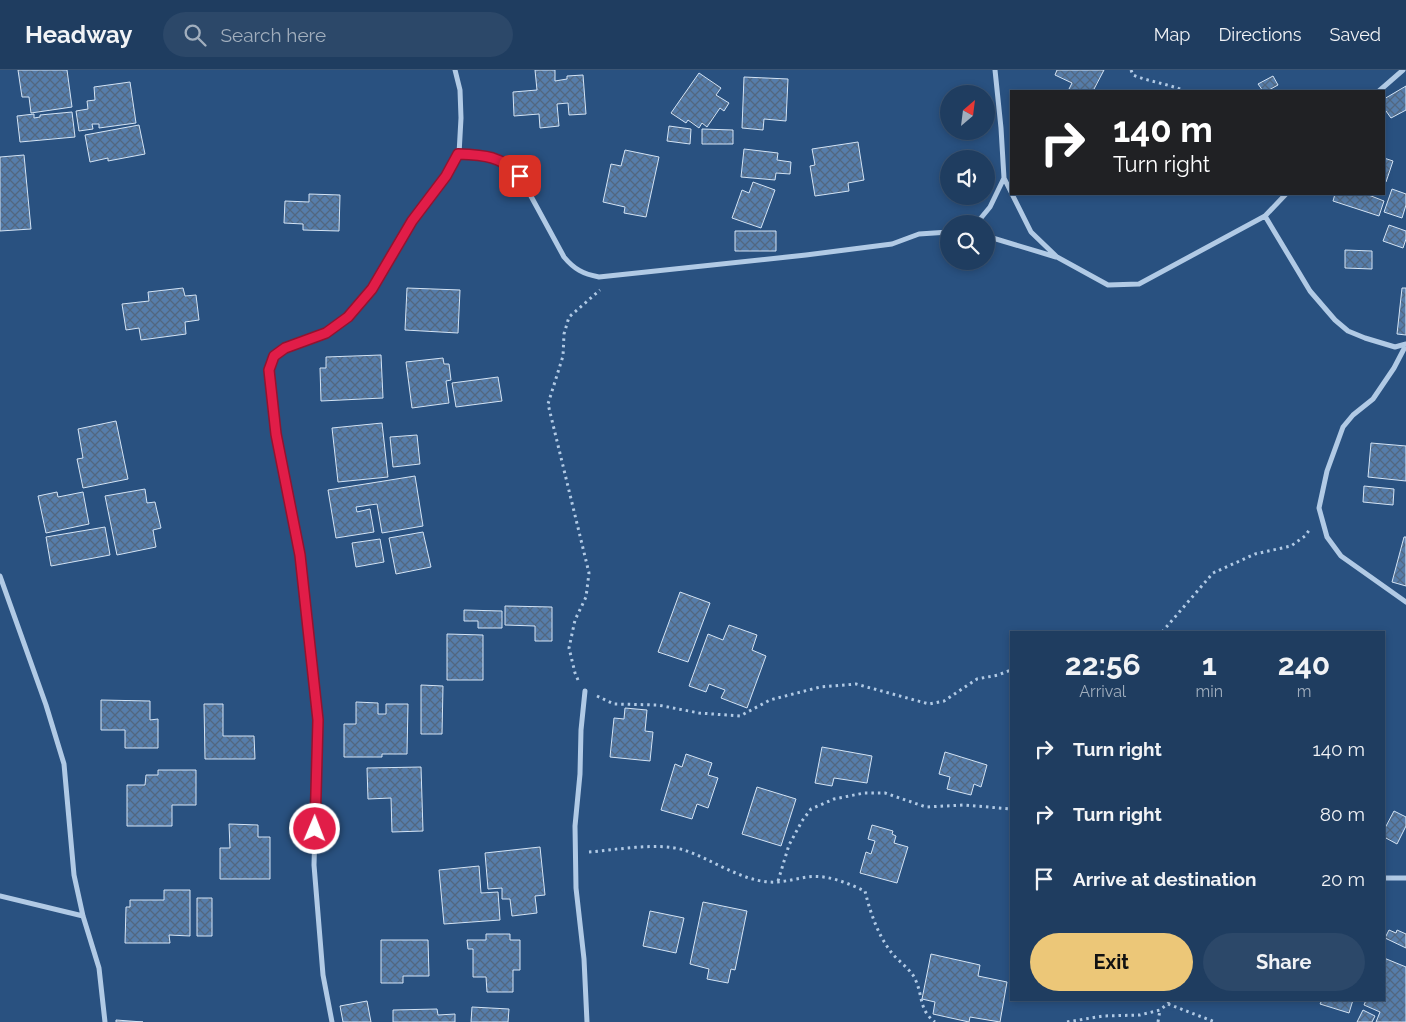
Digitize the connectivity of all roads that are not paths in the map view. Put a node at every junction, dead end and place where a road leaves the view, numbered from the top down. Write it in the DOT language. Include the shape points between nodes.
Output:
graph roads {
  1 [pos="455,70"];
  2 [pos="995,70"];
  3 [pos="1403,70"];
  4 [pos="1380,90"];
  5 [pos="458,154"];
  6 [pos="1004,178"];
  7 [pos="1010,189"];
  8 [pos="1013,195"];
  9 [pos="1285,195"];
  10 [pos="983,215"];
  11 [pos="1265,216"];
  12 [pos="940,233"];
  13 [pos="995,239"];
  14 [pos="1057,257"];
  15 [pos="1406,344"];
  16 [pos="0,576"];
  17 [pos="1406,602"];
  18 [pos="585,691"];
  19 [pos="1385,878"];
  20 [pos="1406,878"];
  21 [pos="0,896"];
  22 [pos="83,916"];
  23 [pos="105,1022"];
  24 [pos="332,1022"];
  25 [pos="587,1022"];
  1 -- 5 [label="street" via="460,90"];
  2 -- 6 [label="street"];
  3 -- 4 [label="street"];
  5 -- 12 [label="street" via="484,155 510,166 520,176 564,257 585,274 599,277 892,244 919,234"];
  5 -- 24 [label="street" via="446,176 417,213 372,289 348,317 326,333 285,348 274,356 269,370 276,434 300,555 318,720 314,866 323,975"];
  6 -- 7 [label="street"];
  6 -- 10 [label="street"];
  8 -- 14 [label="street" via="1031,232"];
  9 -- 11 [label="street"];
  11 -- 14 [label="street" via="1139,284 1108,285"];
  11 -- 15 [label="street" via="1310,291 1335,320 1348,331 1365,338 1395,347"];
  13 -- 14 [label="street"];
  15 -- 17 [label="street" via="1373,399 1343,427 1327,471 1319,508 1327,537 1341,556"];
  16 -- 22 [label="street" via="64,764 74,875"];
  18 -- 25 [label="street" via="575,826 576,888"];
  19 -- 20 [label="street"];
  21 -- 22 [label="street"];
  22 -- 23 [label="street" via="99,968"];
}
